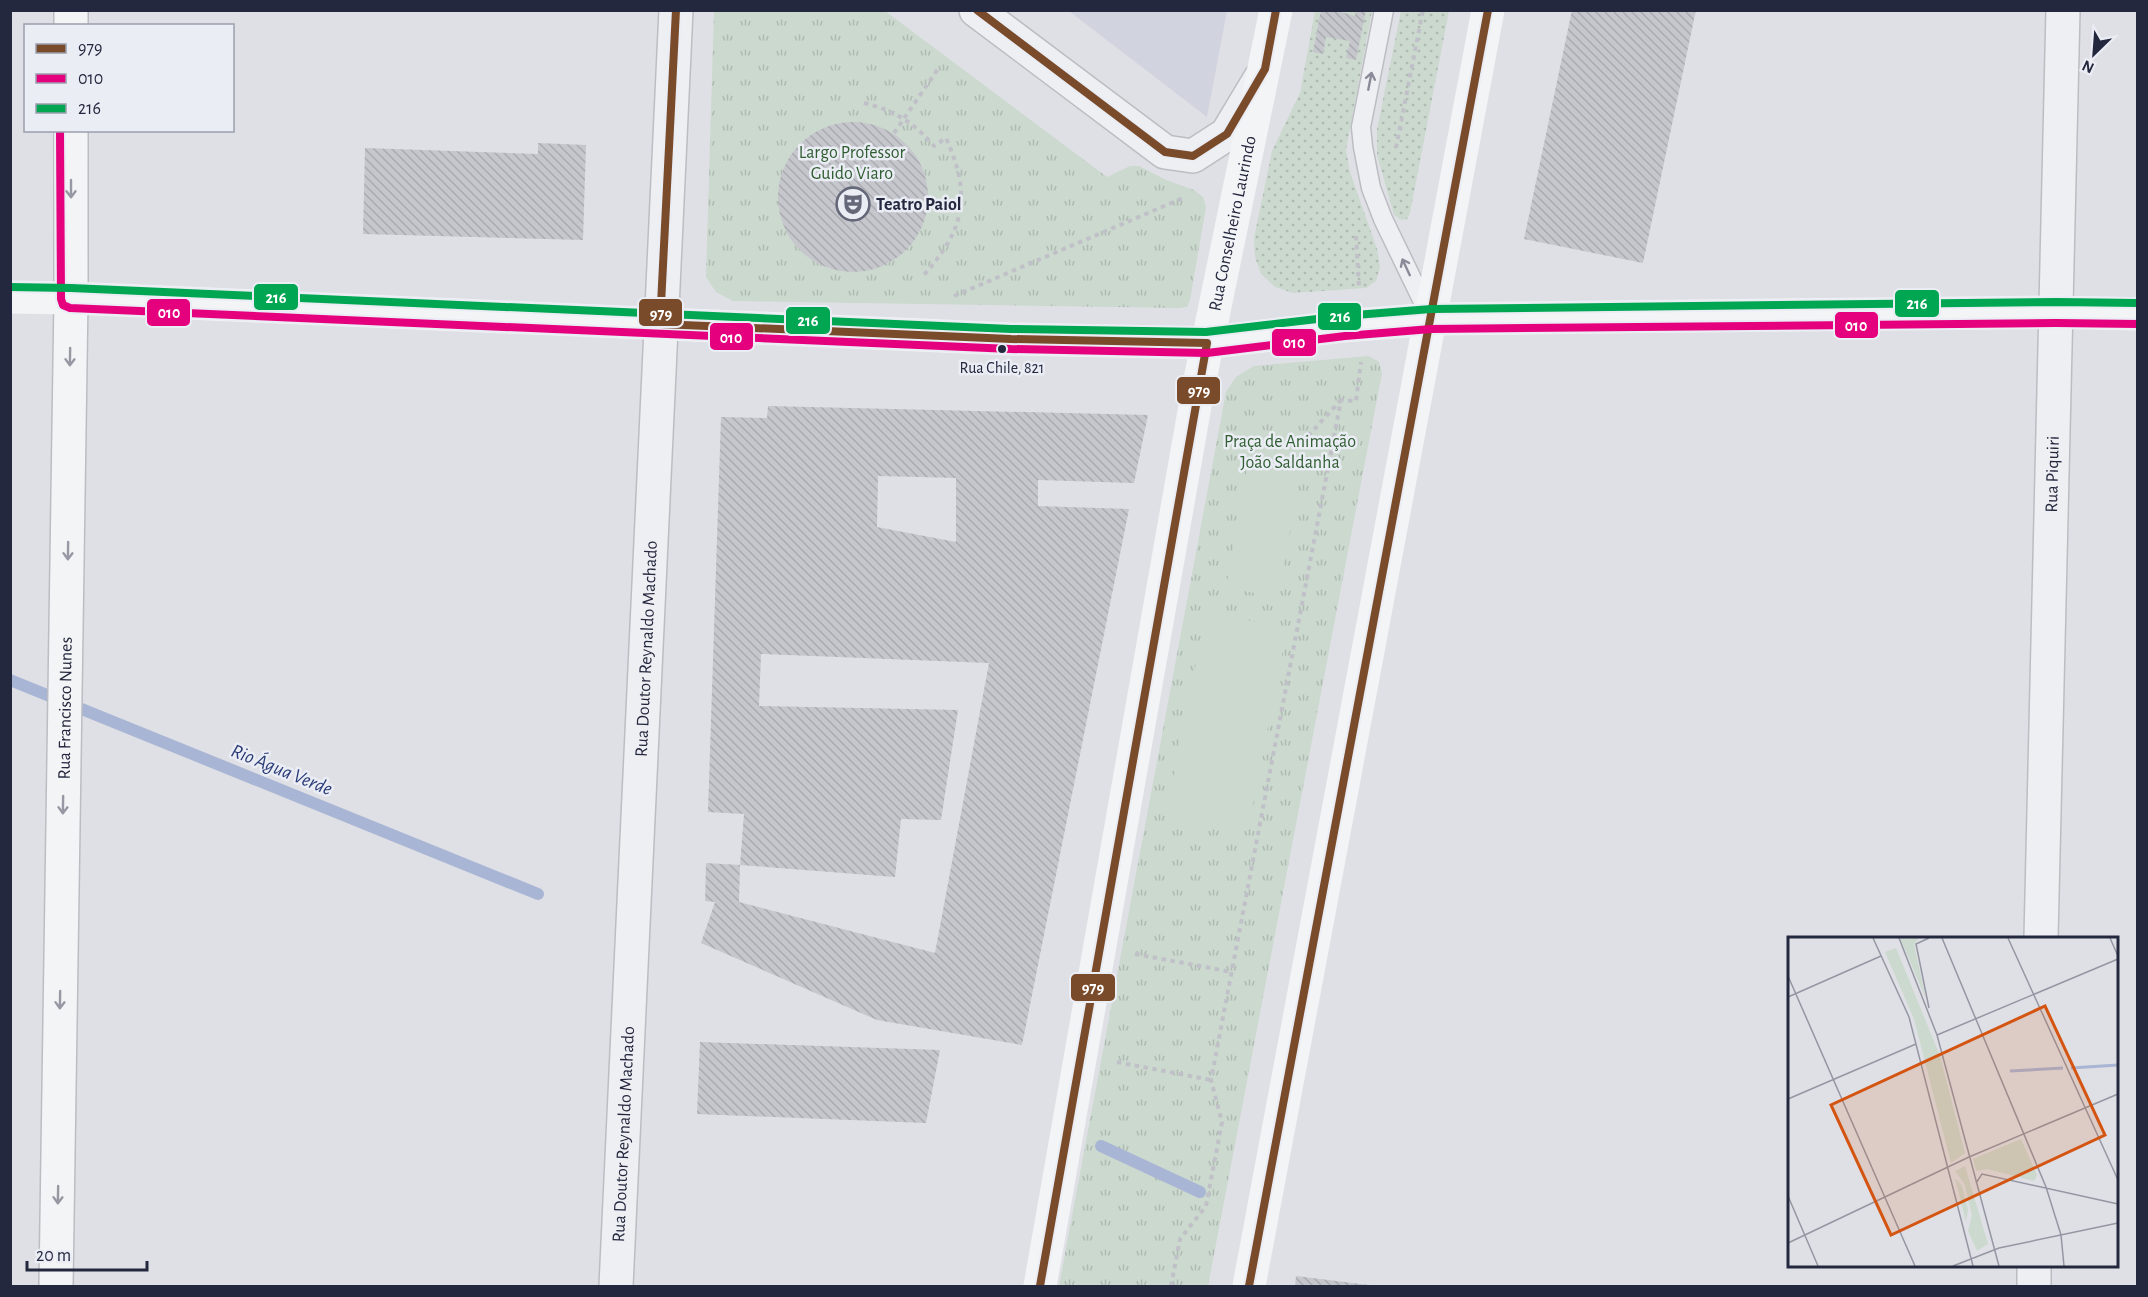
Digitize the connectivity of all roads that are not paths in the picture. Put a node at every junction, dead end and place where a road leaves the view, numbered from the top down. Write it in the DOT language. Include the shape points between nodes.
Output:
graph roads {
  1 [pos="676,10"];
  2 [pos="976,10"];
  3 [pos="1276,10"];
  4 [pos="1384,10"];
  5 [pos="1488,10"];
  6 [pos="2063,10"];
  7 [pos="1265,69"];
  8 [pos="71,132"];
  9 [pos="10,297"];
  10 [pos="71,298"];
  11 [pos="2056,312"];
  12 [pos="2138,314"];
  13 [pos="1431,319"];
  14 [pos="660,324"];
  15 [pos="1207,343"];
  16 [pos="2041,937"];
  17 [pos="2034,1267"];
  18 [pos="56,1287"];
  19 [pos="616,1287"];
  20 [pos="1040,1287"];
  21 [pos="1249,1287"];
  22 [pos="2034,1287"];
  1 -- 14 [label="street, Rua Doutor Reynaldo Machado"];
  2 -- 7 [label="street" via="1165,152 1193,156 1227,134"];
  3 -- 7 [label="main road, Rua Conselheiro Laurindo"];
  13 -- 4 [label="lane, one-way" via="1383,219 1371,188 1363,147 1361,127"];
  5 -- 13 [label="main road"];
  6 -- 11 [label="street, Rua Piquiri"];
  7 -- 15 [label="main road, Rua Conselheiro Laurindo"];
  8 -- 10 [label="main road, Rua Francisco Nunes, one-way"];
  9 -- 10 [label="main road"];
  10 -- 14 [label="main road"];
  10 -- 18 [label="main road, Rua Francisco Nunes, one-way"];
  11 -- 12 [label="main road"];
  11 -- 13 [label="main road"];
  11 -- 16 [label="street, Rua Piquiri"];
  13 -- 15 [label="main road"];
  13 -- 21 [label="main road"];
  14 -- 15 [label="main road"];
  14 -- 19 [label="street, Rua Doutor Reynaldo Machado"];
  15 -- 20 [label="main road, Rua Conselheiro Laurindo"];
  17 -- 22 [label="street"];
}
